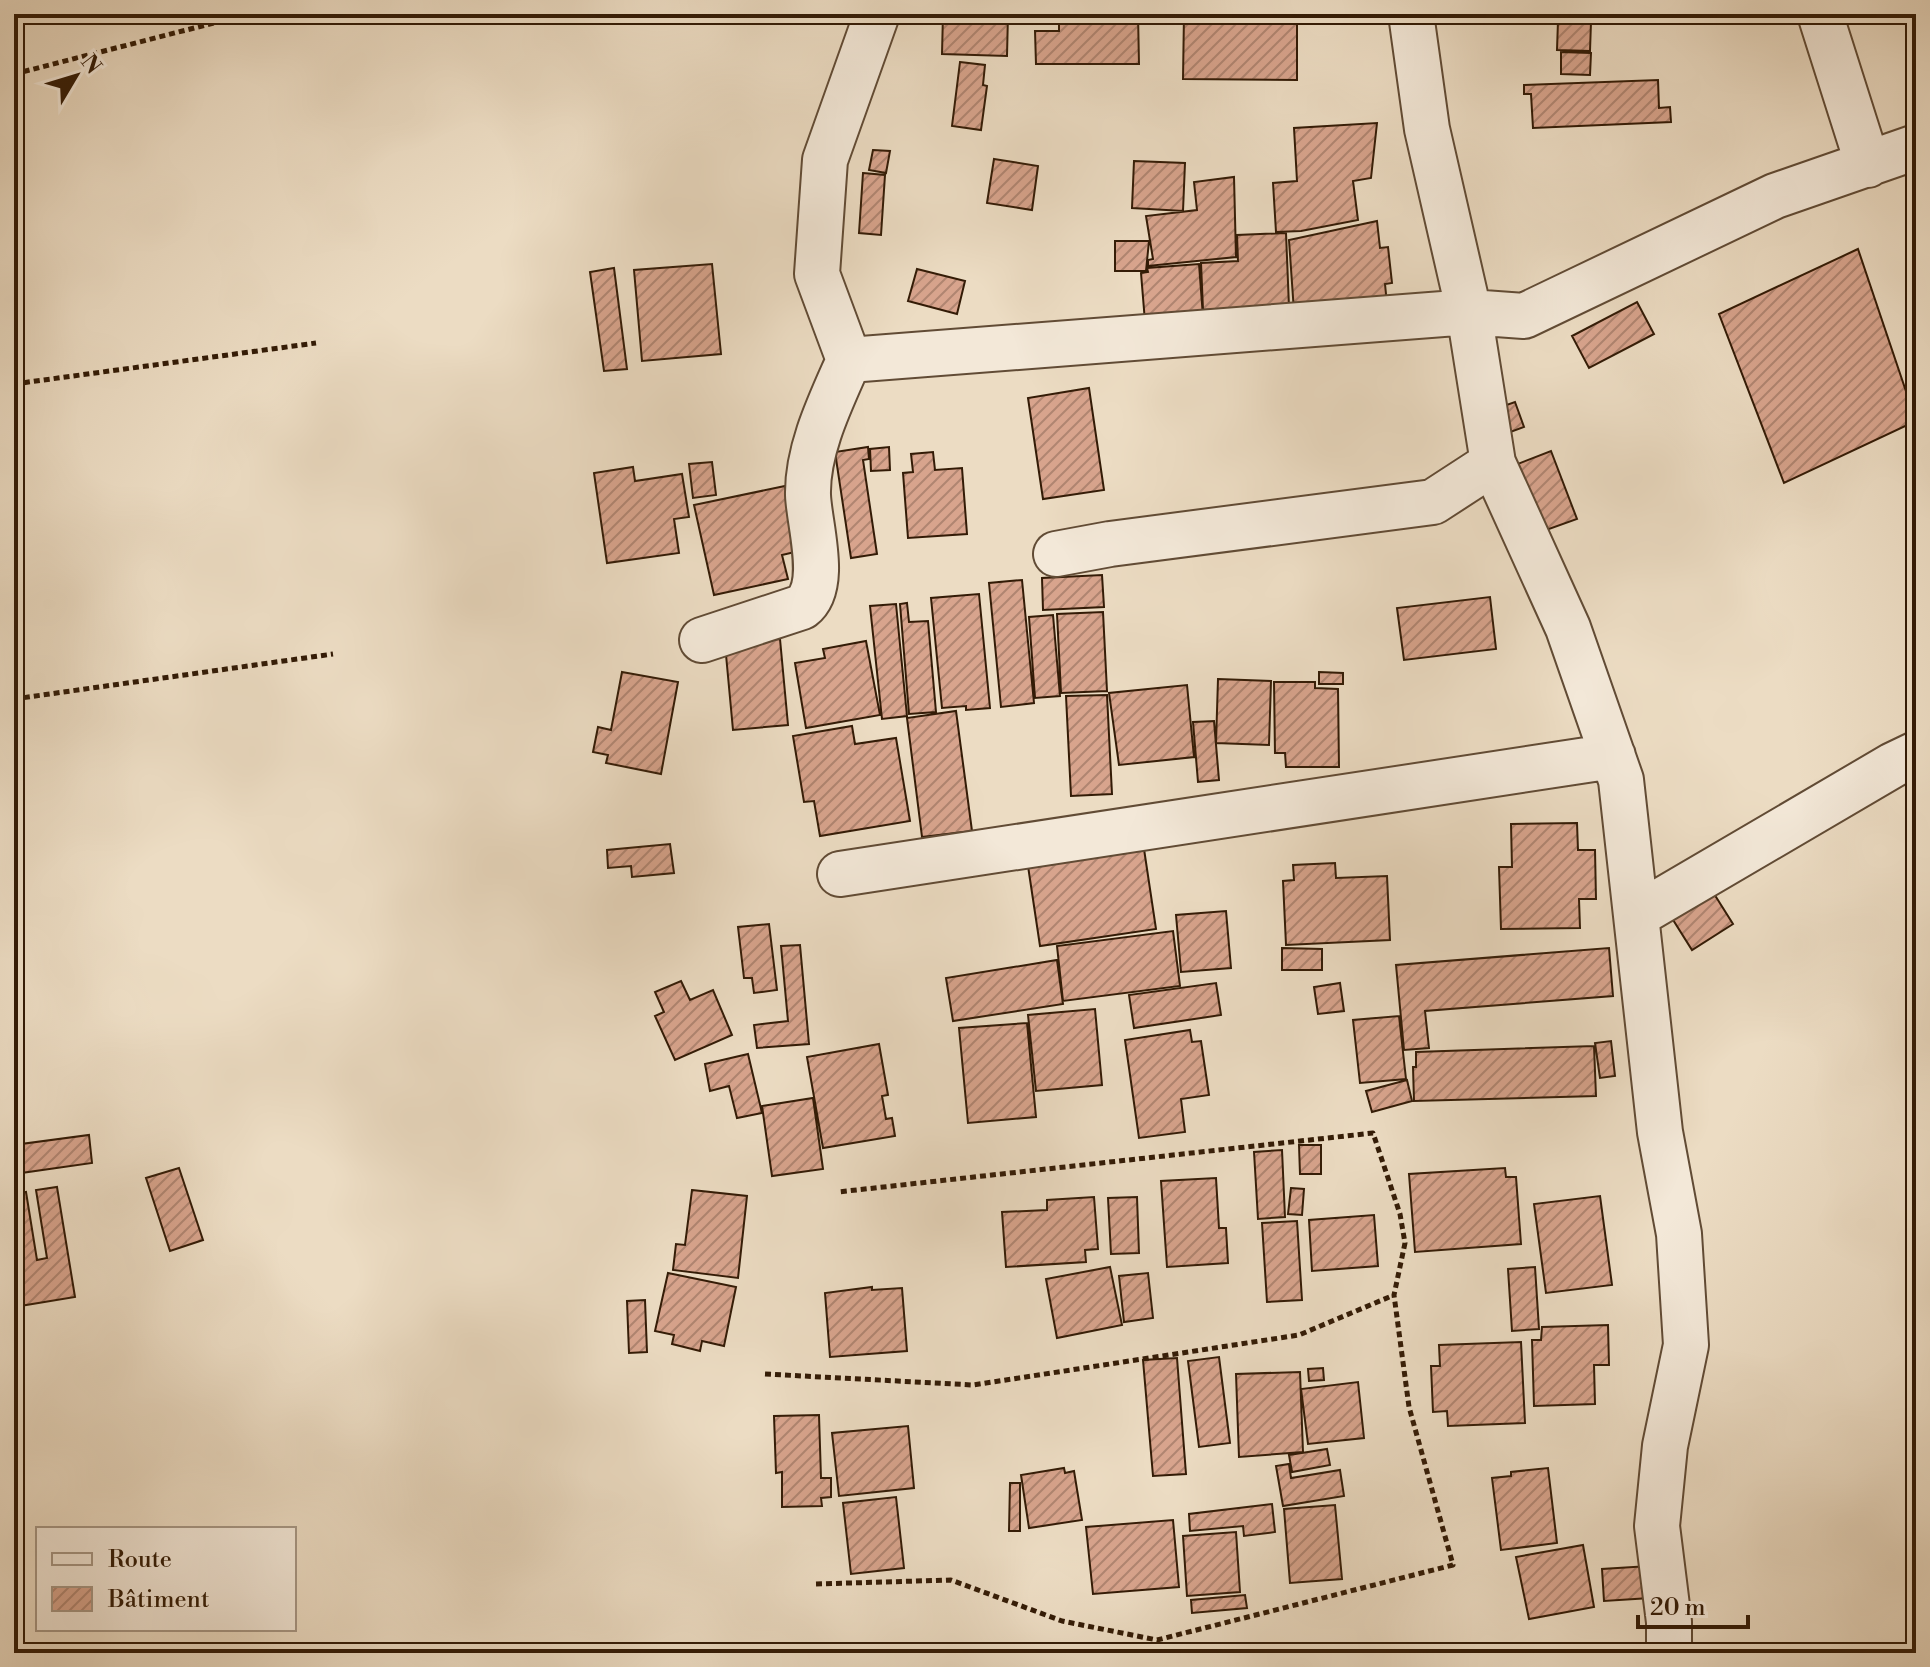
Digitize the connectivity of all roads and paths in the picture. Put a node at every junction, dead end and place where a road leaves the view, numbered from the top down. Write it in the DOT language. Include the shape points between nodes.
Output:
graph roads {
  1 [pos="249,14"];
  2 [pos="877,14"];
  3 [pos="1411,14"];
  4 [pos="1820,14"];
  5 [pos="14,74"];
  6 [pos="1916,147"];
  7 [pos="1868,165"];
  8 [pos="1469,312"];
  9 [pos="316,343"];
  10 [pos="849,360"];
  11 [pos="14,384"];
  12 [pos="1493,463"];
  13 [pos="1056,554"];
  14 [pos="702,640"];
  15 [pos="333,654"];
  16 [pos="14,699"];
  17 [pos="1916,754"];
  18 [pos="1613,756"];
  19 [pos="840,874"];
  20 [pos="1637,915"];
  21 [pos="838,1192"];
  22 [pos="1394,1295"];
  23 [pos="765,1374"];
  24 [pos="816,1584"];
  25 [pos="1669,1653"];
  1 -- 5 [label="path"];
  2 -- 10 [label="street" via="825,160 817,274"];
  3 -- 8 [label="street" via="1427,129"];
  4 -- 7 [label="street"];
  6 -- 7 [label="street"];
  7 -- 8 [label="street" via="1775,196 1524,316"];
  8 -- 10 [label="street"];
  8 -- 12 [label="street"];
  9 -- 11 [label="path"];
  10 -- 14 [label="street" via="810,471 817,576 810,601"];
  12 -- 13 [label="street" via="1433,502"];
  12 -- 18 [label="street" via="1568,628"];
  15 -- 16 [label="path"];
  17 -- 20 [label="street"];
  18 -- 19 [label="street"];
  18 -- 20 [label="street" via="1621,780"];
  20 -- 25 [label="street" via="1660,1132 1679,1234 1686,1345 1665,1446 1657,1526"];
  21 -- 22 [label="path" via="1373,1133 1405,1243"];
  22 -- 23 [label="path" via="1299,1335 973,1385"];
  22 -- 24 [label="path" via="1409,1407 1453,1565 1157,1640 1062,1621 951,1580"];
}
